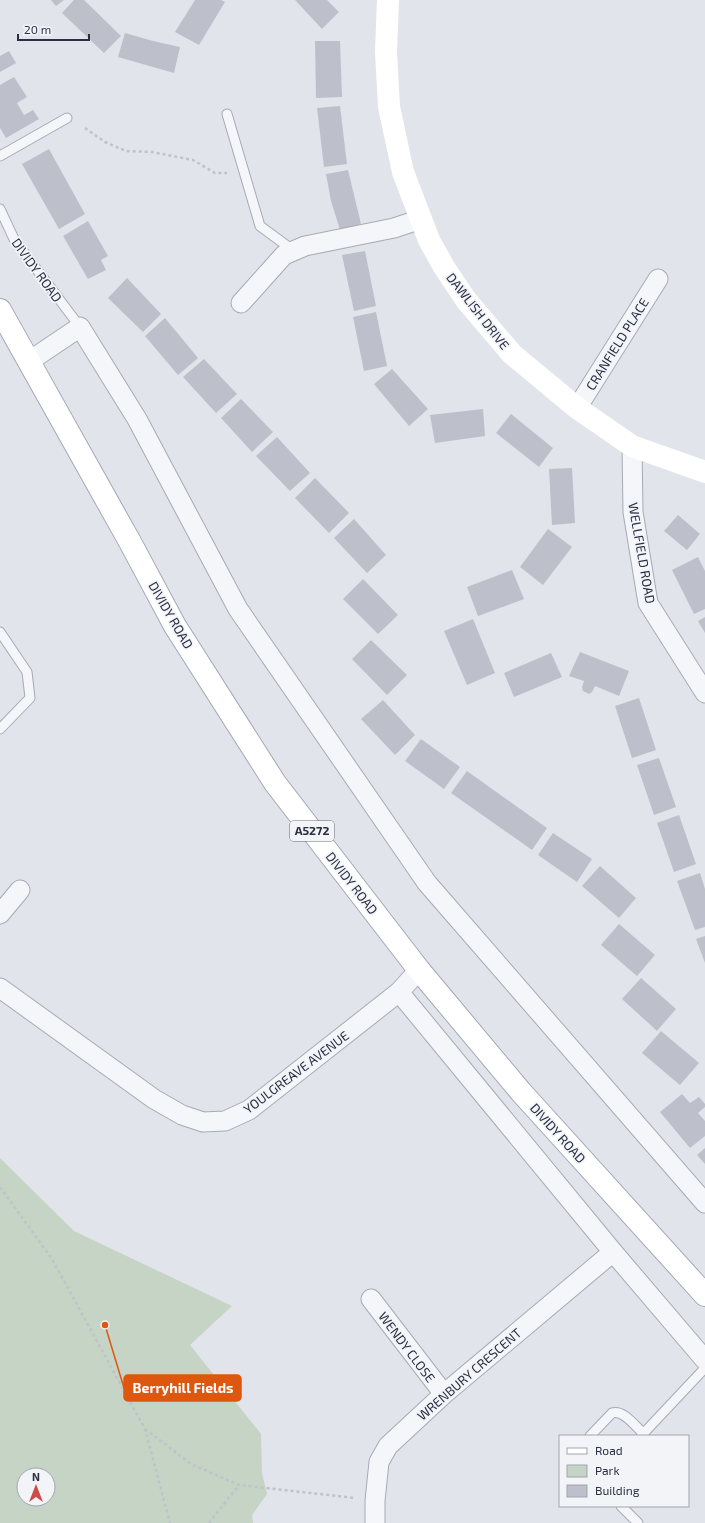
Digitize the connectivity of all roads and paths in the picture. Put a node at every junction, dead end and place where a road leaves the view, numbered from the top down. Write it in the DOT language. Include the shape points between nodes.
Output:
graph roads {
  1 [pos="388,0"];
  2 [pos="227,114"];
  3 [pos="67,118"];
  4 [pos="85,128"];
  5 [pos="0,156"];
  6 [pos="244,172"];
  7 [pos="0,209"];
  8 [pos="422,219"];
  9 [pos="294,251"];
  10 [pos="658,279"];
  11 [pos="241,303"];
  12 [pos="0,310"];
  13 [pos="80,327"];
  14 [pos="28,362"];
  15 [pos="576,408"];
  16 [pos="632,446"];
  17 [pos="705,472"];
  18 [pos="0,632"];
  19 [pos="705,693"];
  20 [pos="0,729"];
  21 [pos="20,890"];
  22 [pos="0,914"];
  23 [pos="419,970"];
  24 [pos="0,988"];
  25 [pos="399,992"];
  26 [pos="0,1187"];
  27 [pos="705,1203"];
  28 [pos="612,1252"];
  29 [pos="705,1295"];
  30 [pos="371,1299"];
  31 [pos="705,1360"];
  32 [pos="705,1368"];
  33 [pos="444,1394"];
  34 [pos="145,1429"];
  35 [pos="591,1435"];
  36 [pos="642,1435"];
  37 [pos="239,1485"];
  38 [pos="375,1500"];
  39 [pos="622,1507"];
  40 [pos="170,1523"];
  41 [pos="209,1523"];
  42 [pos="375,1523"];
  43 [pos="638,1523"];
  1 -- 8 [label="main road, DAWLISH DRIVE" via="386,52 389,107 403,172"];
  2 -- 6 [label="lane"];
  3 -- 5 [label="lane"];
  4 -- 6 [label="path" via="105,142 126,151 152,152 193,160 215,172"];
  6 -- 9 [label="lane" via="260,226"];
  7 -- 13 [label="lane, DIVIDY ROAD" via="14,239"];
  8 -- 9 [label="street" via="394,228 305,246"];
  8 -- 15 [label="main road, DAWLISH DRIVE" via="429,240 466,300 512,354"];
  9 -- 11 [label="street" via="284,255"];
  10 -- 15 [label="street, CRANFIELD PLACE"];
  12 -- 14 [label="main road, DIVIDY ROAD / A5272"];
  13 -- 14 [label="street"];
  13 -- 27 [label="street, DIVIDY ROAD" via="137,419 238,609 427,883"];
  14 -- 23 [label="main road, DIVIDY ROAD / A5272" via="175,626 275,783"];
  15 -- 16 [label="main road, DAWLISH DRIVE"];
  16 -- 17 [label="main road, DAWLISH DRIVE"];
  16 -- 19 [label="street, WELLFIELD ROAD" via="633,512 648,603"];
  18 -- 20 [label="lane" via="27,672 30,698"];
  21 -- 22 [label="street"];
  23 -- 25 [label="street, YOULGREAVE AVENUE"];
  23 -- 29 [label="main road, DIVIDY ROAD / A5272" via="521,1092"];
  24 -- 25 [label="street, YOULGREAVE AVENUE" via="154,1099 182,1115 203,1122 225,1121 249,1110"];
  25 -- 28 [label="street"];
  26 -- 34 [label="path" via="52,1259"];
  28 -- 31 [label="street"];
  28 -- 33 [label="street, WRENBURY CRESCENT"];
  30 -- 33 [label="street, WENDY CLOSE"];
  32 -- 36 [label="lane"];
  33 -- 38 [label="street, WRENBURY CRESCENT" via="388,1446 379,1462"];
  34 -- 37 [label="path" via="190,1464"];
  34 -- 40 [label="path"];
  35 -- 36 [label="lane" via="616,1412 622,1414"];
  37 -- 38 [label="path"];
  37 -- 41 [label="path"];
  38 -- 42 [label="street, WRENBURY CRESCENT"];
  39 -- 43 [label="lane"];
}
